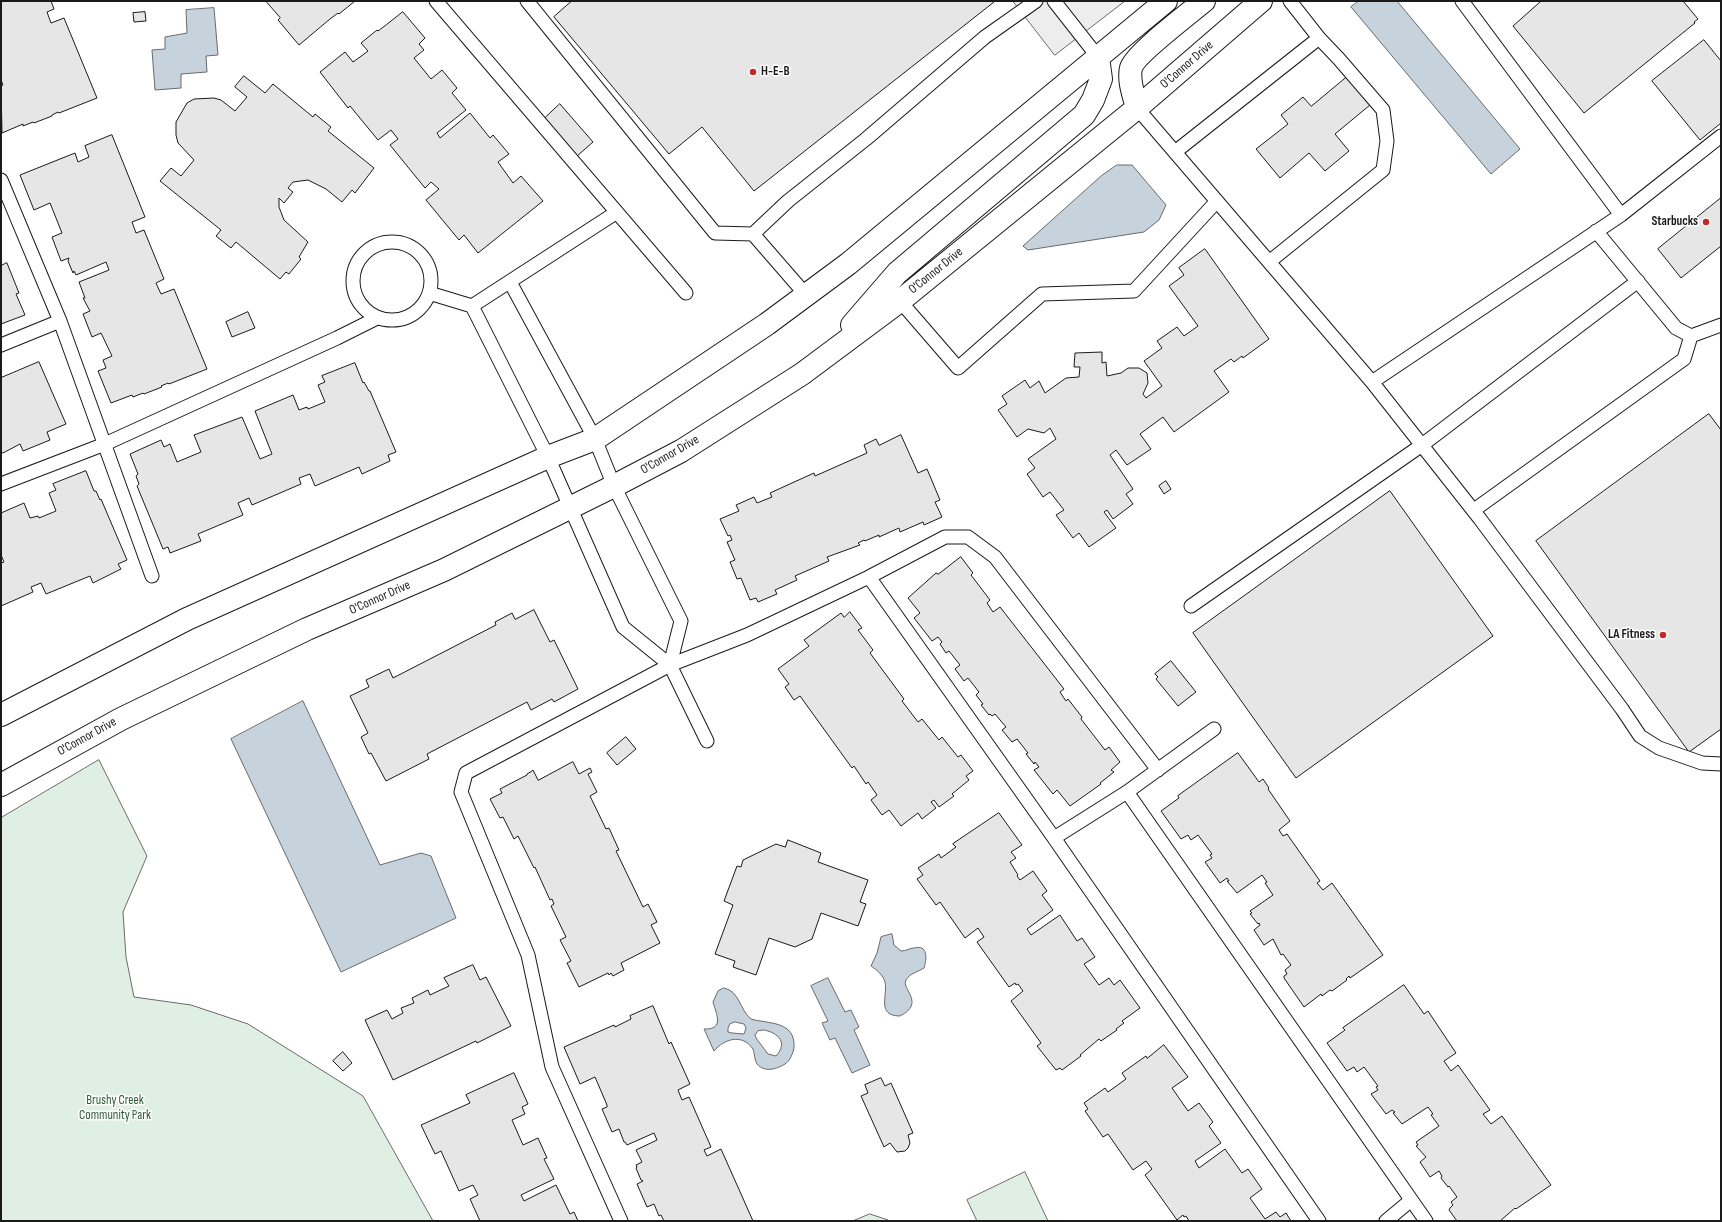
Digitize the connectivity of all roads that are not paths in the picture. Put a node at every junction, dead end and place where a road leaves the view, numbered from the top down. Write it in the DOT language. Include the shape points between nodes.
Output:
graph roads {
  1 [pos="436,1"];
  2 [pos="527,1"];
  3 [pos="1036,1"];
  4 [pos="1054,1"];
  5 [pos="1166,1"];
  6 [pos="1204,1"];
  7 [pos="1261,1"];
  8 [pos="1290,1"];
  9 [pos="1464,2"];
  10 [pos="1319,38"];
  11 [pos="1098,57"];
  12 [pos="1137,108"];
  13 [pos="1721,136"];
  14 [pos="1175,152"];
  15 [pos="1,180"];
  16 [pos="1217,201"];
  17 [pos="617,212"];
  18 [pos="1621,215"];
  19 [pos="1596,231"];
  20 [pos="753,234"];
  21 [pos="1269,262"];
  22 [pos="1638,281"];
  23 [pos="510,282"];
  24 [pos="429,293"];
  25 [pos="686,293"];
  26 [pos="806,295"];
  27 [pos="900,301"];
  28 [pos="472,306"];
  29 [pos="377,318"];
  30 [pos="60,321"];
  31 [pos="1721,325"];
  32 [pos="1691,336"];
  33 [pos="1,345"];
  34 [pos="825,356"];
  35 [pos="1372,382"];
  36 [pos="595,439"];
  37 [pos="105,444"];
  38 [pos="1422,445"];
  39 [pos="548,457"];
  40 [pos="1,484"];
  41 [pos="614,486"];
  42 [pos="570,508"];
  43 [pos="1474,510"];
  44 [pos="152,576"];
  45 [pos="869,577"];
  46 [pos="1191,606"];
  47 [pos="670,665"];
  48 [pos="1,715"];
  49 [pos="1214,729"];
  50 [pos="707,741"];
  51 [pos="1721,764"];
  52 [pos="1158,770"];
  53 [pos="1,785"];
  54 [pos="1127,792"];
  55 [pos="1054,838"];
  56 [pos="1410,1201"];
  57 [pos="621,1221"];
  58 [pos="1319,1221"];
  59 [pos="1386,1221"];
  60 [pos="1426,1221"];
  1 -- 17 [label="lane"];
  2 -- 20 [label="lane" via="715,233"];
  3 -- 20 [label="lane" via="985,37 866,139 788,201"];
  4 -- 11 [label="lane"];
  5 -- 11 [label="main road"];
  6 -- 12 [label="main road" via="1143,52 1131,68 1131,87"];
  7 -- 12 [label="main road, O'Connor Drive"];
  8 -- 10 [label="lane"];
  9 -- 18 [label="lane"];
  10 -- 14 [label="lane"];
  10 -- 21 [label="lane" via="1383,110 1387,141 1383,170"];
  11 -- 26 [label="main road" via="848,264"];
  11 -- 34 [label="main road" via="1101,79 1084,115 897,273"];
  12 -- 14 [label="lane"];
  12 -- 27 [label="main road, O'Connor Drive"];
  13 -- 18 [label="lane"];
  14 -- 16 [label="lane"];
  15 -- 30 [label="lane"];
  16 -- 21 [label="lane"];
  16 -- 27 [label="lane" via="1134,291 1042,294 958,368"];
  17 -- 23 [label="lane"];
  17 -- 25 [label="lane"];
  18 -- 19 [label="lane"];
  19 -- 22 [label="lane"];
  19 -- 35 [label="lane"];
  20 -- 26 [label="lane"];
  21 -- 35 [label="lane"];
  22 -- 32 [label="lane" via="1676,328"];
  22 -- 38 [label="lane"];
  23 -- 28 [label="lane"];
  23 -- 36 [label="lane"];
  24 -- 28 [label="lane"];
  24 -- 29 [label="lane" via="423,305 408,317 390,321"];
  24 -- 29 [label="lane" via="429,268 422,256 413,248 400,243 375,245 364,253 357,264 353,276 353,289 366,311"];
  26 -- 36 [label="main road"];
  27 -- 34 [label="main road, O'Connor Drive"];
  28 -- 39 [label="lane"];
  29 -- 37 [label="lane"];
  30 -- 33 [label="lane"];
  30 -- 37 [label="lane"];
  31 -- 32 [label="lane"];
  32 -- 43 [label="lane" via="1684,359"];
  34 -- 41 [label="main road, O'Connor Drive" via="802,374 681,451"];
  35 -- 38 [label="lane"];
  36 -- 39 [label="main road"];
  36 -- 41 [label="lane"];
  37 -- 40 [label="lane"];
  37 -- 44 [label="lane"];
  38 -- 43 [label="lane"];
  38 -- 46 [label="lane"];
  39 -- 42 [label="lane"];
  39 -- 48 [label="main road" via="186,619"];
  41 -- 42 [label="main road, O'Connor Drive"];
  41 -- 47 [label="lane" via="681,621"];
  42 -- 47 [label="lane" via="623,627"];
  42 -- 53 [label="main road, O'Connor Drive" via="444,570 307,630 121,719"];
  43 -- 51 [label="lane" via="1640,736 1659,748 1702,763"];
  45 -- 47 [label="lane" via="747,635"];
  45 -- 52 [label="lane" via="945,537 968,537 995,556"];
  45 -- 55 [label="lane"];
  47 -- 50 [label="lane"];
  47 -- 57 [label="lane" via="466,773 461,792 528,956 552,1067"];
  49 -- 52 [label="lane"];
  52 -- 54 [label="lane"];
  54 -- 55 [label="lane"];
  54 -- 56 [label="lane"];
  55 -- 58 [label="lane"];
  56 -- 59 [label="lane"];
  56 -- 60 [label="lane"];
}
